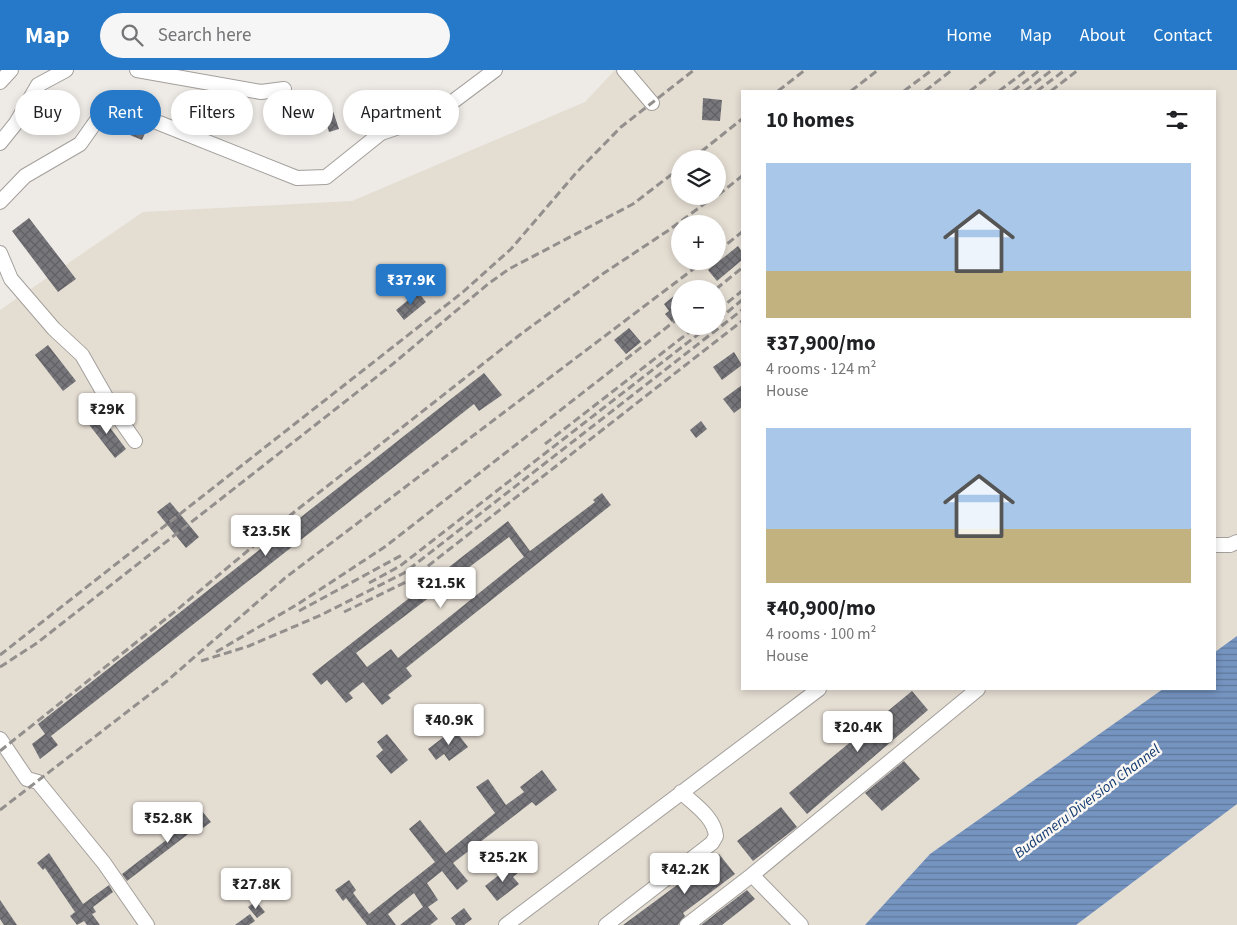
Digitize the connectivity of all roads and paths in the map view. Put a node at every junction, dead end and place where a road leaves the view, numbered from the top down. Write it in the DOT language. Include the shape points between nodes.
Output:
graph roads {
  1 [pos="12,70"];
  2 [pos="66,70"];
  3 [pos="137,70"];
  4 [pos="495,70"];
  5 [pos="624,70"];
  6 [pos="0,82"];
  7 [pos="284,89"];
  8 [pos="652,103"];
  9 [pos="0,143"];
  10 [pos="0,201"];
  11 [pos="0,253"];
  12 [pos="135,441"];
  13 [pos="1237,542"];
  14 [pos="1216,545"];
  15 [pos="817,690"];
  16 [pos="977,690"];
  17 [pos="0,739"];
  18 [pos="682,792"];
  19 [pos="752,875"];
  20 [pos="793,922"];
  21 [pos="146,925"];
  22 [pos="506,925"];
  23 [pos="606,925"];
  24 [pos="687,925"];
  1 -- 6 [label="street"];
  2 -- 9 [label="street" via="38,85"];
  3 -- 7 [label="street" via="261,92"];
  4 -- 10 [label="street" via="435,116 380,133 326,177 297,178 109,103 80,144 25,176"];
  5 -- 8 [label="street"];
  11 -- 12 [label="street" via="11,279 54,329 82,355"];
  13 -- 14 [label="street"];
  15 -- 18 [label="street"];
  16 -- 19 [label="street"];
  17 -- 21 [label="street" via="27,779 38,782 104,863"];
  18 -- 22 [label="street"];
  18 -- 23 [label="street" via="709,818 716,836 712,843"];
  19 -- 20 [label="street"];
  19 -- 24 [label="street"];
}
